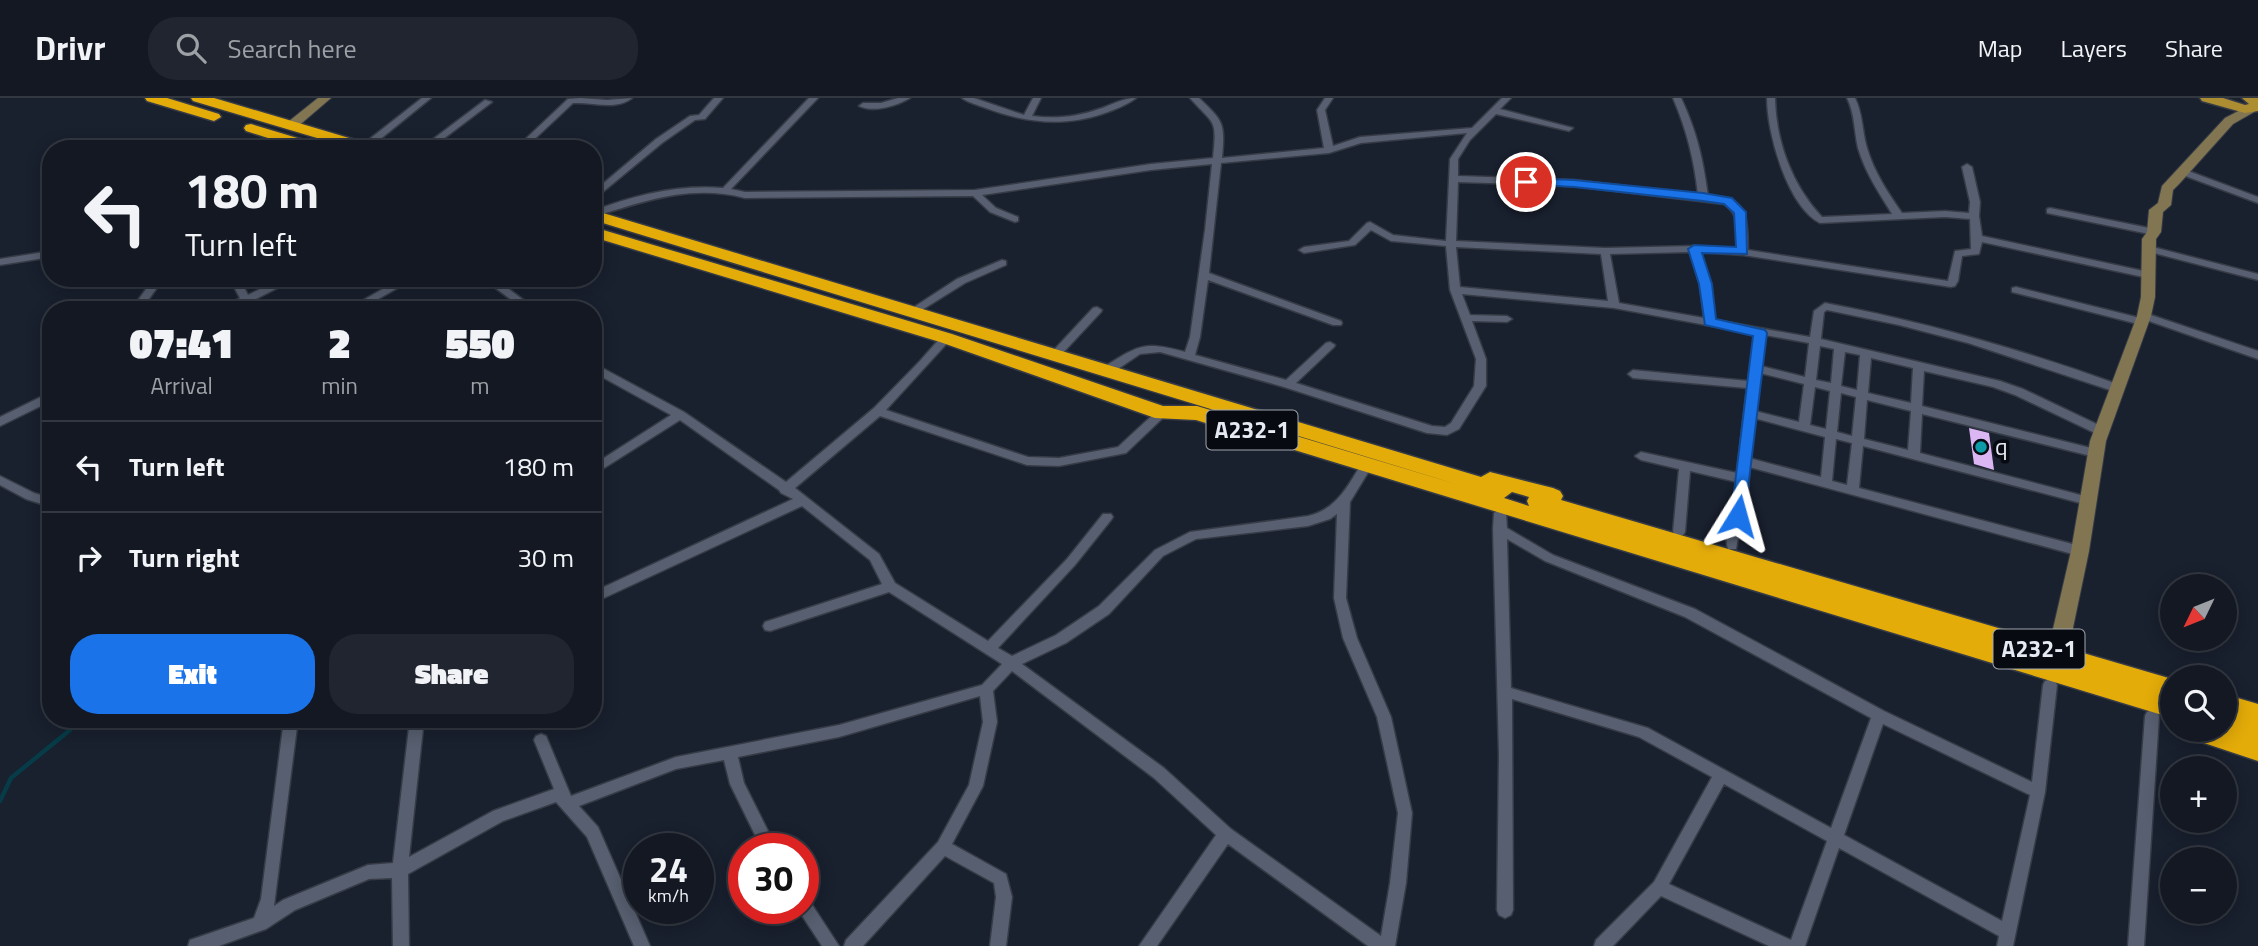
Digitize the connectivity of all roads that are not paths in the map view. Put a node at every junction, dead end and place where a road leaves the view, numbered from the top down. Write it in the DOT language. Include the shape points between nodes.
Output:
graph roads {
  1 [pos="152,98"];
  2 [pos="198,98"];
  3 [pos="325,98"];
  4 [pos="427,98"];
  5 [pos="628,98"];
  6 [pos="719,98"];
  7 [pos="814,98"];
  8 [pos="855,98"];
  9 [pos="906,98"];
  10 [pos="966,98"];
  11 [pos="1037,98"];
  12 [pos="1132,98"];
  13 [pos="1194,98"];
  14 [pos="1329,98"];
  15 [pos="1507,98"];
  16 [pos="1677,98"];
  17 [pos="1771,98"];
  18 [pos="1851,98"];
  19 [pos="2207,98"];
  20 [pos="488,102"];
  21 [pos="2228,102"];
  22 [pos="2255,104"];
  23 [pos="863,106"];
  24 [pos="882,106"];
  25 [pos="1496,111"];
  26 [pos="1027,118"];
  27 [pos="2229,121"];
  28 [pos="292,125"];
  29 [pos="1569,128"];
  30 [pos="1475,130"];
  31 [pos="266,140"];
  32 [pos="342,140"];
  33 [pos="377,140"];
  34 [pos="436,140"];
  35 [pos="529,140"];
  36 [pos="1329,150"];
  37 [pos="1219,159"];
  38 [pos="1967,167"];
  39 [pos="2183,172"];
  40 [pos="735,179"];
  41 [pos="1453,179"];
  42 [pos="727,188"];
  43 [pos="602,189"];
  44 [pos="975,193"];
  45 [pos="745,195"];
  46 [pos="1703,197"];
  47 [pos="2258,200"];
  48 [pos="602,210"];
  49 [pos="2050,211"];
  50 [pos="1898,215"];
  51 [pos="1975,216"];
  52 [pos="602,217"];
  53 [pos="1015,219"];
  54 [pos="2154,232"];
  55 [pos="602,235"];
  56 [pos="1977,238"];
  57 [pos="1451,244"];
  58 [pos="1694,249"];
  59 [pos="2149,249"];
  60 [pos="1304,250"];
  61 [pos="1605,251"];
  62 [pos="1743,252"];
  63 [pos="42,255"];
  64 [pos="0,262"];
  65 [pos="1002,263"];
  66 [pos="1204,275"];
  67 [pos="2148,275"];
  68 [pos="2258,277"];
  69 [pos="239,287"];
  70 [pos="273,287"];
  71 [pos="393,287"];
  72 [pos="500,287"];
  73 [pos="1455,290"];
  74 [pos="2016,290"];
  75 [pos="246,300"];
  76 [pos="368,301"];
  77 [pos="519,301"];
  78 [pos="1614,305"];
  79 [pos="1097,310"];
  80 [pos="913,311"];
  81 [pos="1464,318"];
  82 [pos="1507,319"];
  83 [pos="2143,319"];
  84 [pos="1710,322"];
  85 [pos="1337,323"];
  86 [pos="1760,333"];
  87 [pos="946,338"];
  88 [pos="1815,341"];
  89 [pos="1330,345"];
  90 [pos="1840,347"];
  91 [pos="1866,353"];
  92 [pos="1056,354"];
  93 [pos="2258,355"];
  94 [pos="1189,357"];
  95 [pos="1919,365"];
  96 [pos="1754,368"];
  97 [pos="1108,370"];
  98 [pos="602,374"];
  99 [pos="1633,374"];
  100 [pos="1811,382"];
  101 [pos="1288,384"];
  102 [pos="1753,385"];
  103 [pos="1836,388"];
  104 [pos="2116,388"];
  105 [pos="1864,395"];
  106 [pos="42,401"];
  107 [pos="1915,408"];
  108 [pos="878,411"];
  109 [pos="1162,413"];
  110 [pos="1750,413"];
  111 [pos="680,415"];
  112 [pos="0,422"];
  113 [pos="1804,426"];
  114 [pos="2101,431"];
  115 [pos="1831,433"];
  116 [pos="1858,440"];
  117 [pos="2095,453"];
  118 [pos="1914,454"];
  119 [pos="1641,456"];
  120 [pos="1360,457"];
  121 [pos="1743,461"];
  122 [pos="602,465"];
  123 [pos="1685,466"];
  124 [pos="1743,479"];
  125 [pos="0,480"];
  126 [pos="1826,483"];
  127 [pos="1853,489"];
  128 [pos="785,490"];
  129 [pos="42,500"];
  130 [pos="803,500"];
  131 [pos="2088,500"];
  132 [pos="1344,502"];
  133 [pos="1107,517"];
  134 [pos="1499,521"];
  135 [pos="1679,532"];
  136 [pos="1732,546"];
  137 [pos="2080,551"];
  138 [pos="890,586"];
  139 [pos="602,594"];
  140 [pos="1909,619"];
  141 [pos="770,626"];
  142 [pos="2060,642"];
  143 [pos="989,649"];
  144 [pos="1011,663"];
  145 [pos="2160,671"];
  146 [pos="2050,685"];
  147 [pos="2160,686"];
  148 [pos="986,689"];
  149 [pos="1504,692"];
  150 [pos="2258,701"];
  151 [pos="2237,707"];
  152 [pos="2237,712"];
  153 [pos="2160,713"];
  154 [pos="2160,714"];
  155 [pos="1879,715"];
  156 [pos="2258,715"];
  157 [pos="2237,718"];
  158 [pos="289,728"];
  159 [pos="416,728"];
  160 [pos="2258,734"];
  161 [pos="541,740"];
  162 [pos="2162,742"];
  163 [pos="2233,742"];
  164 [pos="2258,750"];
  165 [pos="730,754"];
  166 [pos="1721,776"];
  167 [pos="2038,792"];
  168 [pos="567,804"];
  169 [pos="762,833"];
  170 [pos="1226,834"];
  171 [pos="1835,838"];
  172 [pos="943,847"];
  173 [pos="400,870"];
  174 [pos="1659,887"];
  175 [pos="1505,909"];
  176 [pos="260,924"];
  177 [pos="816,924"];
  178 [pos="2007,940"];
  179 [pos="196,946"];
  180 [pos="401,946"];
  181 [pos="642,946"];
  182 [pos="831,946"];
  183 [pos="852,946"];
  184 [pos="998,946"];
  185 [pos="1147,946"];
  186 [pos="1384,946"];
  187 [pos="1602,946"];
  188 [pos="1786,946"];
  189 [pos="1797,946"];
  190 [pos="2136,946"];
  1 -- 31 [label="highway"];
  2 -- 28 [label="highway"];
  3 -- 28 [label="main road"];
  4 -- 33 [label="street"];
  5 -- 35 [label="street" via="614,103 571,101"];
  6 -- 43 [label="street" via="702,117 693,118 659,141"];
  7 -- 40 [label="street"];
  8 -- 24 [label="street"];
  9 -- 24 [label="street"];
  10 -- 26 [label="street"];
  11 -- 26 [label="street"];
  12 -- 26 [label="street" via="1083,119"];
  13 -- 37 [label="street" via="1220,124"];
  14 -- 36 [label="street" via="1321,110"];
  15 -- 25 [label="street"];
  16 -- 46 [label="street" via="1698,157"];
  17 -- 50 [label="street" via="1772,134 1794,184 1815,216 1825,222"];
  18 -- 50 [label="street" via="1874,178"];
  19 -- 21 [label="main road"];
  20 -- 34 [label="street"];
  21 -- 22 [label="main road"];
  21 -- 27 [label="main road"];
  22 -- 27 [label="main road"];
  23 -- 24 [label="street"];
  25 -- 29 [label="street"];
  25 -- 30 [label="street"];
  27 -- 39 [label="main road"];
  28 -- 32 [label="highway"];
  30 -- 36 [label="street" via="1360,140"];
  30 -- 41 [label="street" via="1454,159"];
  36 -- 37 [label="street"];
  37 -- 44 [label="street"];
  37 -- 66 [label="street"];
  38 -- 51 [label="street"];
  39 -- 47 [label="street"];
  39 -- 54 [label="main road" via="2167,190 2164,205 2156,210"];
  40 -- 42 [label="street"];
  40 -- 45 [label="street"];
  41 -- 46 [label="street" via="1574,183"];
  41 -- 57 [label="street"];
  42 -- 45 [label="street"];
  42 -- 48 [label="street" via="673,193"];
  44 -- 45 [label="street"];
  44 -- 53 [label="street" via="993,210"];
  46 -- 62 [label="street" via="1736,205"];
  49 -- 54 [label="street"];
  50 -- 51 [label="street"];
  51 -- 56 [label="street"];
  52 -- 80 [label="highway, A232-1"];
  54 -- 59 [label="main road"];
  55 -- 87 [label="highway, A232-1"];
  56 -- 62 [label="street" via="1976,252 1958,253 1951,284"];
  56 -- 67 [label="street"];
  57 -- 60 [label="street" via="1391,238 1370,225 1352,243"];
  57 -- 61 [label="street"];
  57 -- 73 [label="street"];
  58 -- 61 [label="street"];
  58 -- 62 [label="street"];
  58 -- 84 [label="street"];
  59 -- 67 [label="main road"];
  59 -- 68 [label="street"];
  61 -- 78 [label="street"];
  63 -- 64 [label="street"];
  65 -- 80 [label="street" via="961,281"];
  66 -- 85 [label="street"];
  66 -- 94 [label="street"];
  67 -- 83 [label="main road"];
  69 -- 75 [label="street"];
  70 -- 75 [label="street"];
  71 -- 76 [label="street"];
  72 -- 77 [label="street"];
  73 -- 78 [label="street"];
  73 -- 81 [label="street"];
  74 -- 83 [label="street"];
  78 -- 84 [label="street"];
  79 -- 92 [label="street"];
  80 -- 92 [label="highway, A232-1"];
  81 -- 82 [label="street"];
  81 -- 101 [label="street" via="1481,359 1480,386 1447,431"];
  83 -- 93 [label="street"];
  83 -- 104 [label="main road"];
  84 -- 86 [label="street"];
  86 -- 88 [label="street"];
  86 -- 96 [label="street"];
  87 -- 108 [label="street"];
  87 -- 109 [label="highway, A232-1"];
  88 -- 90 [label="street"];
  88 -- 100 [label="street"];
  88 -- 104 [label="street" via="1819,311 1825,306 1933,327"];
  89 -- 101 [label="street"];
  90 -- 91 [label="street"];
  90 -- 103 [label="street"];
  91 -- 95 [label="street"];
  91 -- 105 [label="street"];
  92 -- 97 [label="highway, A232-1"];
  94 -- 97 [label="street" via="1146,348"];
  94 -- 101 [label="street"];
  95 -- 107 [label="street"];
  95 -- 114 [label="street" via="2019,392"];
  96 -- 100 [label="street"];
  96 -- 102 [label="street"];
  97 -- 120 [label="highway, A232-1"];
  98 -- 111 [label="street"];
  99 -- 102 [label="street"];
  100 -- 103 [label="street"];
  100 -- 113 [label="street"];
  102 -- 110 [label="street"];
  103 -- 105 [label="street"];
  103 -- 115 [label="street"];
  104 -- 114 [label="main road"];
  105 -- 107 [label="street"];
  105 -- 116 [label="street"];
  106 -- 112 [label="street"];
  107 -- 117 [label="street"];
  107 -- 118 [label="street"];
  108 -- 109 [label="street" via="1027,461 1059,462 1122,450"];
  108 -- 128 [label="street"];
  109 -- 120 [label="highway, A232-1" via="1197,413"];
  110 -- 113 [label="street"];
  110 -- 121 [label="street"];
  111 -- 122 [label="street"];
  111 -- 128 [label="street"];
  113 -- 115 [label="street"];
  114 -- 117 [label="main road"];
  115 -- 116 [label="street"];
  115 -- 126 [label="street"];
  116 -- 118 [label="street"];
  116 -- 127 [label="street"];
  117 -- 131 [label="main road"];
  118 -- 131 [label="street"];
  119 -- 123 [label="street"];
  120 -- 132 [label="street"];
  120 -- 134 [label="highway"];
  120 -- 135 [label="highway"];
  120 -- 140 [label="highway, A232-1"];
  121 -- 124 [label="street"];
  121 -- 126 [label="street"];
  123 -- 124 [label="street"];
  123 -- 135 [label="street"];
  124 -- 136 [label="street"];
  125 -- 129 [label="street"];
  126 -- 127 [label="street"];
  127 -- 137 [label="street"];
  128 -- 130 [label="street"];
  130 -- 138 [label="street" via="875,557"];
  130 -- 139 [label="street"];
  131 -- 137 [label="main road"];
  132 -- 144 [label="street" via="1308,522 1194,535 1159,553 1104,610 1061,639"];
  132 -- 186 [label="street" via="1340,598 1350,638 1384,717 1405,813 1398,883"];
  133 -- 143 [label="street"];
  134 -- 146 [label="highway"];
  134 -- 149 [label="street"];
  134 -- 155 [label="street" via="1549,558 1690,613"];
  135 -- 136 [label="highway"];
  136 -- 142 [label="highway"];
  137 -- 142 [label="main road"];
  138 -- 141 [label="street"];
  138 -- 143 [label="street"];
  140 -- 147 [label="highway, A232-1"];
  140 -- 153 [label="highway, A232-1"];
  142 -- 145 [label="highway"];
  143 -- 144 [label="street"];
  144 -- 148 [label="street"];
  144 -- 170 [label="street" via="1159,773"];
  146 -- 154 [label="highway"];
  146 -- 167 [label="street"];
  148 -- 165 [label="street" via="839,731"];
  148 -- 172 [label="street" via="990,722 976,786"];
  149 -- 166 [label="street" via="1643,732"];
  149 -- 175 [label="street"];
  150 -- 151 [label="highway"];
  152 -- 156 [label="highway"];
  155 -- 167 [label="street"];
  155 -- 171 [label="street"];
  157 -- 160 [label="highway"];
  158 -- 176 [label="street" via="270,899"];
  159 -- 173 [label="street"];
  161 -- 168 [label="street"];
  162 -- 190 [label="street"];
  163 -- 164 [label="highway"];
  165 -- 168 [label="street" via="676,763"];
  165 -- 169 [label="street" via="737,784"];
  166 -- 171 [label="street"];
  166 -- 174 [label="street"];
  167 -- 178 [label="street"];
  168 -- 173 [label="street" via="559,794 498,816"];
  168 -- 181 [label="street" via="593,832"];
  170 -- 185 [label="street"];
  170 -- 186 [label="street"];
  171 -- 178 [label="street"];
  171 -- 189 [label="street"];
  172 -- 183 [label="street"];
  172 -- 184 [label="street" via="1001,879 1004,897"];
  173 -- 176 [label="street" via="368,872 289,905"];
  173 -- 180 [label="street"];
  174 -- 187 [label="street"];
  174 -- 188 [label="street"];
  176 -- 179 [label="street"];
  177 -- 182 [label="street"];
}
